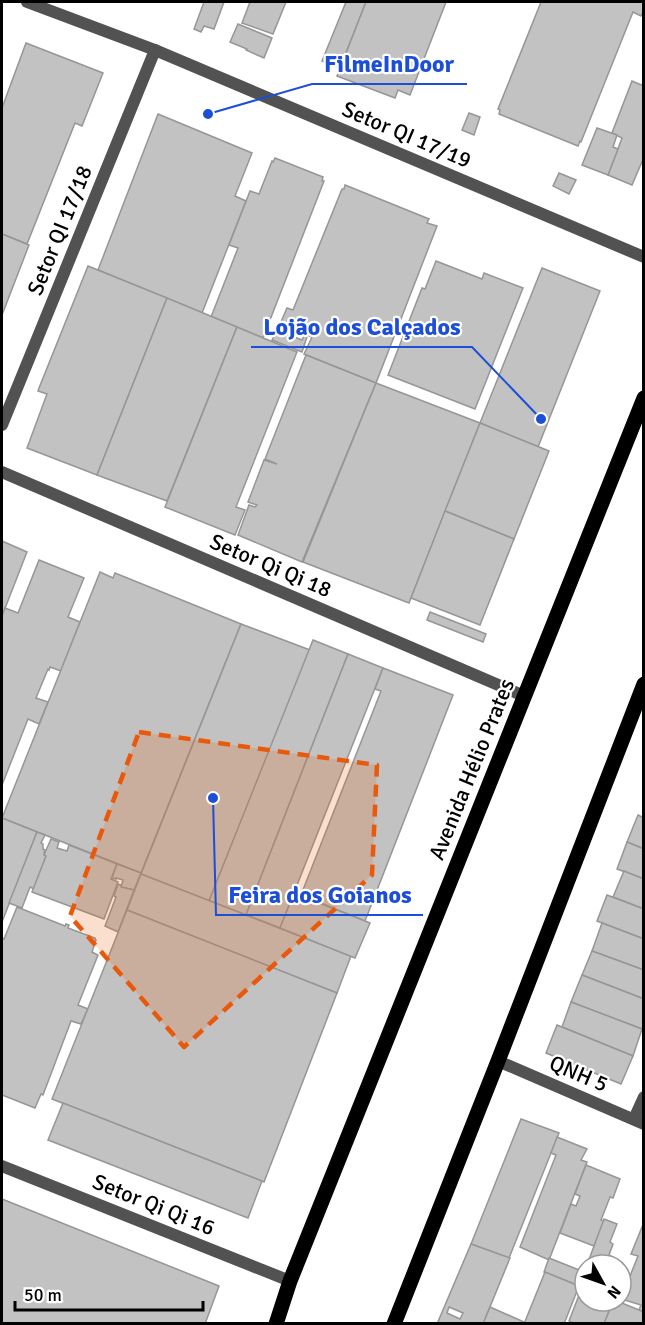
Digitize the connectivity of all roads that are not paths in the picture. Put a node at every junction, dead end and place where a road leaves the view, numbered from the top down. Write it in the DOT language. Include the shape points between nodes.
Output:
graph roads {
  1 [pos="27,2"];
  2 [pos="155,50"];
  3 [pos="644,257"];
  4 [pos="644,398"];
  5 [pos="2,425"];
  6 [pos="2,472"];
  7 [pos="644,684"];
  8 [pos="524,696"];
  9 [pos="498,1061"];
  10 [pos="644,1097"];
  11 [pos="639,1121"];
  12 [pos="2,1166"];
  13 [pos="290,1281"];
  14 [pos="276,1323"];
  15 [pos="394,1323"];
  1 -- 2 [label="street, Setor QI 17/19"];
  2 -- 3 [label="street, Setor QI 17/19"];
  2 -- 5 [label="street, Setor QI 17/18"];
  4 -- 8 [label="main road, Avenida Hélio Prates"];
  6 -- 8 [label="street, Setor Qi Qi 18"];
  7 -- 9 [label="main road"];
  8 -- 13 [label="main road, Avenida Hélio Prates"];
  9 -- 11 [label="street, QNH 5"];
  9 -- 15 [label="main road"];
  10 -- 11 [label="street"];
  12 -- 13 [label="street, Setor Qi Qi 16"];
  13 -- 14 [label="main road, Avenida Hélio Prates"];
}
